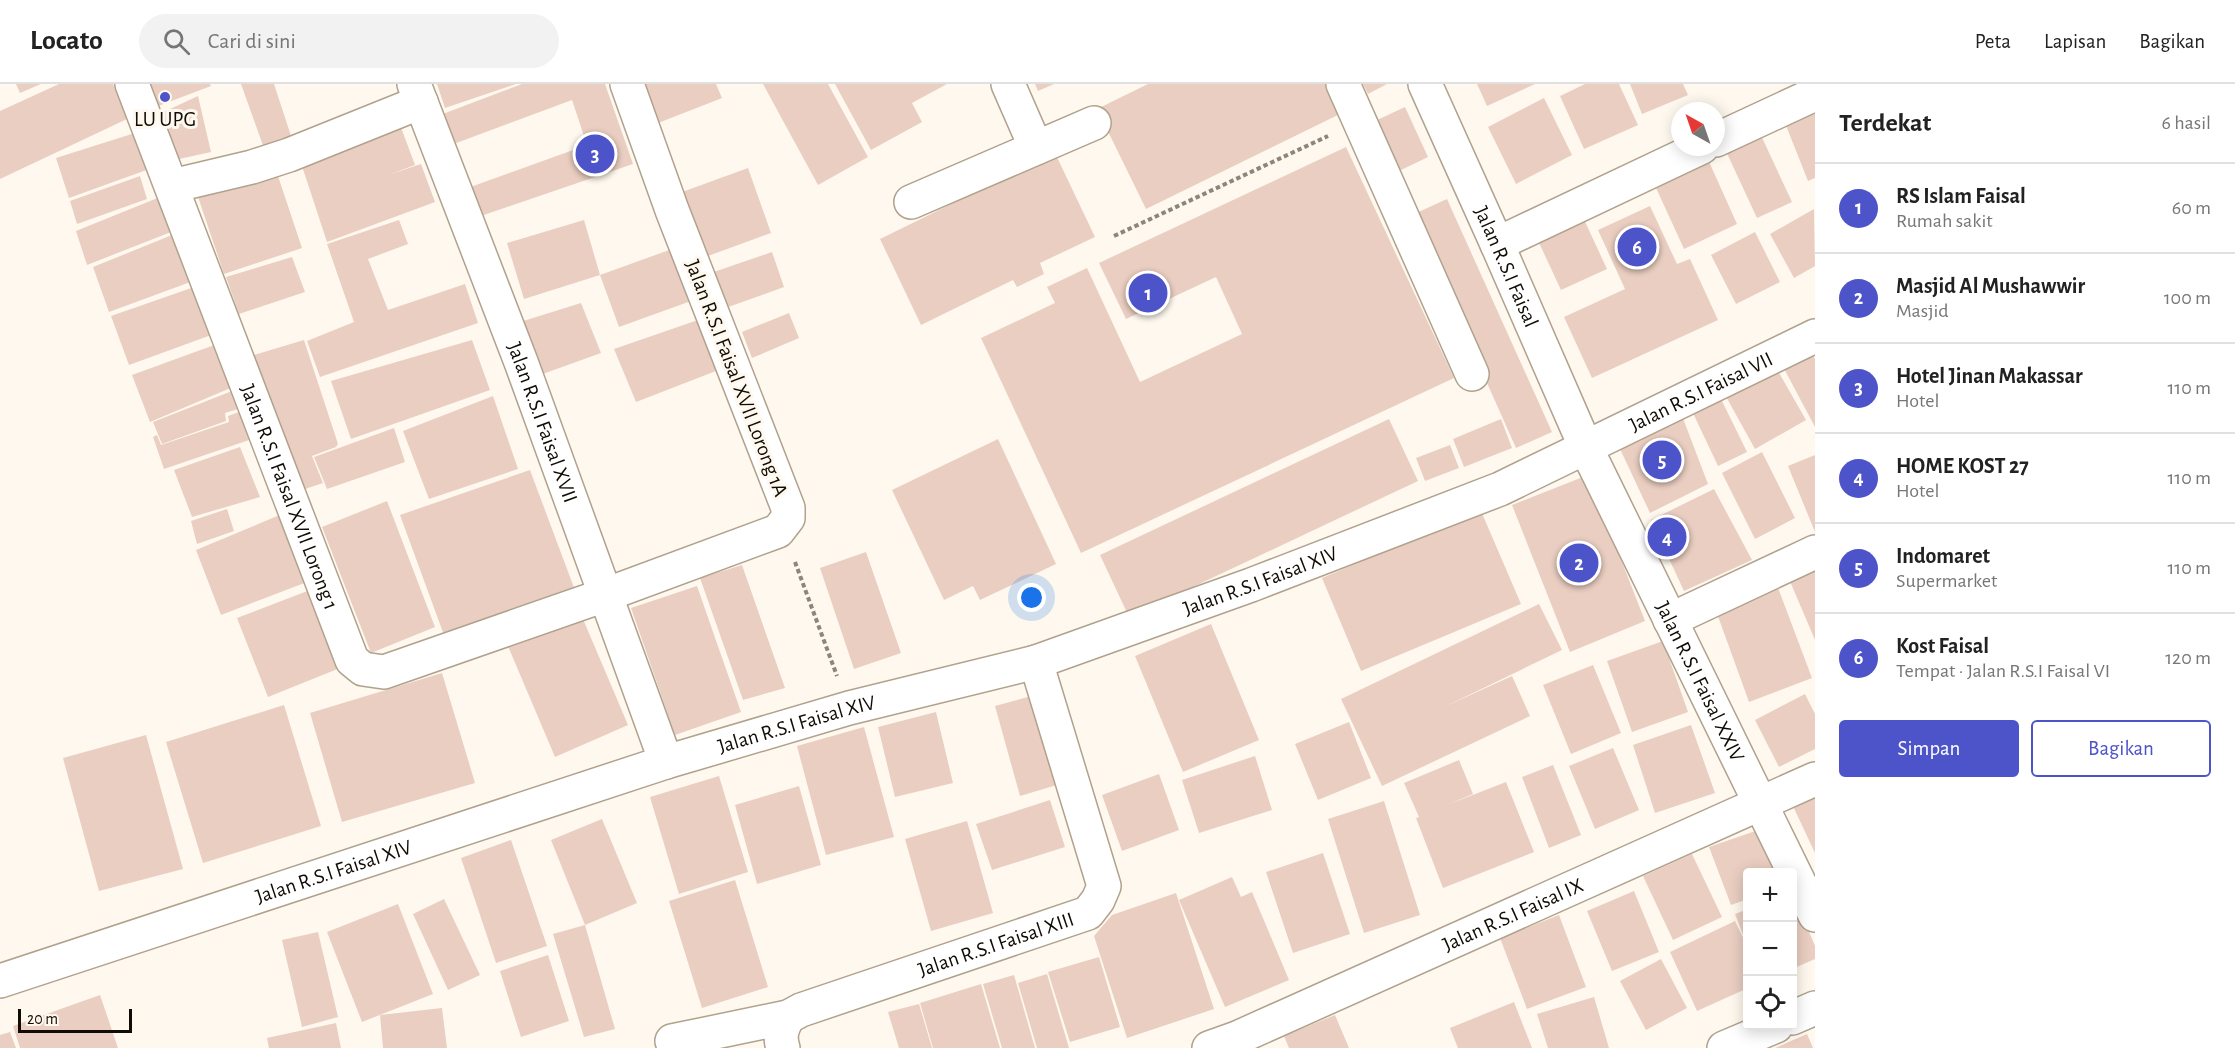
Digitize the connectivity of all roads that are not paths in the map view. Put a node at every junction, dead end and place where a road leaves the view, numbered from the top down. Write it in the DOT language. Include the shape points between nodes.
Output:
graph roads {
  1 [pos="132,84"];
  2 [pos="627,84"];
  3 [pos="1008,84"];
  4 [pos="1343,84"];
  5 [pos="1425,84"];
  6 [pos="418,93"];
  7 [pos="1815,94"];
  8 [pos="1094,123"];
  9 [pos="1725,136"];
  10 [pos="1036,148"];
  11 [pos="1683,156"];
  12 [pos="172,186"];
  13 [pos="911,202"];
  14 [pos="1497,244"];
  15 [pos="1815,336"];
  16 [pos="1472,374"];
  17 [pos="1586,448"];
  18 [pos="1815,552"];
  19 [pos="605,596"];
  20 [pos="1670,620"];
  21 [pos="1036,662"];
  22 [pos="666,762"];
  23 [pos="1815,779"];
  24 [pos="1761,803"];
  25 [pos="1815,915"];
  26 [pos="0,981"];
  27 [pos="1815,1008"];
  28 [pos="1797,1016"];
  29 [pos="1767,1030"];
  30 [pos="786,1033"];
  31 [pos="672,1041"];
  32 [pos="1209,1048"];
  33 [pos="1724,1048"];
  1 -- 12 [label="street, Jalan R.S.I Faisal XVII Lorong 1"];
  2 -- 19 [label="street, Jalan R.S.I Faisal XVII Lorong 1A" via="788,508 788,518 778,531"];
  3 -- 10 [label="street"];
  4 -- 16 [label="street"];
  5 -- 14 [label="street, Jalan R.S.I Faisal"];
  6 -- 12 [label="street" via="289,155"];
  6 -- 19 [label="street, Jalan R.S.I Faisal XVII"];
  7 -- 9 [label="street"];
  8 -- 10 [label="street"];
  10 -- 13 [label="street"];
  11 -- 14 [label="street"];
  12 -- 19 [label="street, Jalan R.S.I Faisal XVII Lorong 1" via="352,660 363,669 384,672"];
  14 -- 17 [label="street, Jalan R.S.I Faisal"];
  15 -- 17 [label="street, Jalan R.S.I Faisal VII"];
  17 -- 20 [label="street, Jalan R.S.I Faisal XXIV"];
  17 -- 21 [label="street, Jalan R.S.I Faisal XIV" via="1500,489"];
  18 -- 20 [label="street"];
  19 -- 22 [label="street, Jalan R.S.I Faisal XVII"];
  20 -- 24 [label="street, Jalan R.S.I Faisal XXIV"];
  21 -- 22 [label="street, Jalan R.S.I Faisal XIV" via="849,708"];
  21 -- 30 [label="street, Jalan R.S.I Faisal XIII" via="1104,886 1098,900 1088,913 801,1010"];
  22 -- 26 [label="street, Jalan R.S.I Faisal XIV"];
  23 -- 24 [label="street, Jalan R.S.I Faisal IX"];
  24 -- 25 [label="street, Jalan R.S.I Faisal XXIV"];
  24 -- 32 [label="street, Jalan R.S.I Faisal IX"];
  27 -- 28 [label="street"];
  29 -- 33 [label="street"];
  30 -- 31 [label="street, Jalan R.S.I Faisal XIII"];
}
